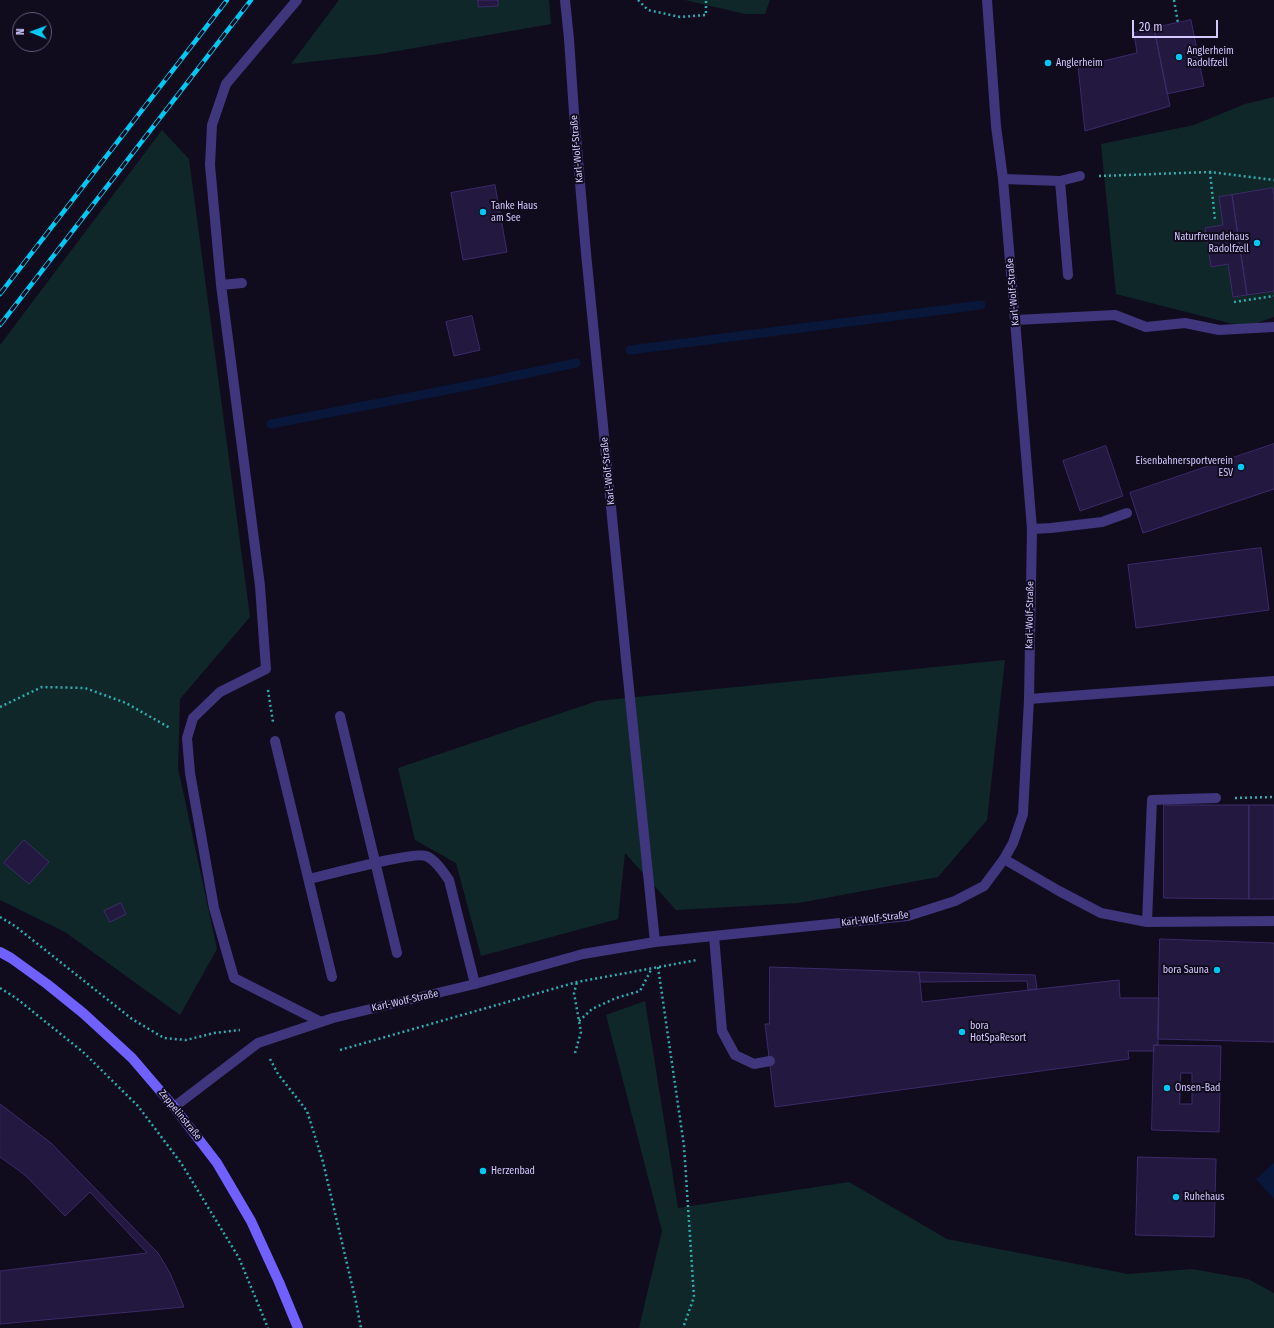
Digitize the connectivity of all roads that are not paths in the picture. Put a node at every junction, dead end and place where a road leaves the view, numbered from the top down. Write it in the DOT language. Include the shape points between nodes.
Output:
graph roads {
  1 [pos="297,0"];
  2 [pos="565,0"];
  3 [pos="986,0"];
  4 [pos="1080,176"];
  5 [pos="1003,179"];
  6 [pos="1060,181"];
  7 [pos="1068,275"];
  8 [pos="242,283"];
  9 [pos="221,285"];
  10 [pos="1015,320"];
  11 [pos="1274,327"];
  12 [pos="1127,513"];
  13 [pos="1032,529"];
  14 [pos="1274,681"];
  15 [pos="1029,699"];
  16 [pos="340,716"];
  17 [pos="275,741"];
  18 [pos="1216,798"];
  19 [pos="1004,859"];
  20 [pos="375,863"];
  21 [pos="309,879"];
  22 [pos="1274,921"];
  23 [pos="1147,922"];
  24 [pos="714,936"];
  25 [pos="655,942"];
  26 [pos="0,952"];
  27 [pos="397,953"];
  28 [pos="332,977"];
  29 [pos="475,984"];
  30 [pos="321,1022"];
  31 [pos="770,1061"];
  32 [pos="174,1107"];
  33 [pos="298,1328"];
  1 -- 9 [label="street" via="226,84 212,125 210,165"];
  2 -- 25 [label="street, Karl-Wolf-Straße" via="588,269"];
  3 -- 5 [label="street, Karl-Wolf-Straße"];
  4 -- 6 [label="street"];
  5 -- 6 [label="street"];
  5 -- 10 [label="street, Karl-Wolf-Straße"];
  6 -- 7 [label="street"];
  8 -- 9 [label="street"];
  9 -- 30 [label="street" via="260,586 266,669 220,692 193,718 187,738 190,773 214,908 234,978"];
  10 -- 11 [label="street" via="1115,315 1146,327 1185,323 1219,330"];
  10 -- 13 [label="street, Karl-Wolf-Straße"];
  12 -- 13 [label="street" via="1102,522"];
  13 -- 15 [label="street, Karl-Wolf-Straße"];
  14 -- 15 [label="street"];
  15 -- 19 [label="street, Karl-Wolf-Straße" via="1023,814 1013,843"];
  16 -- 20 [label="street"];
  17 -- 21 [label="street"];
  18 -- 23 [label="street" via="1152,800"];
  19 -- 23 [label="street" via="1059,892 1101,913"];
  19 -- 24 [label="street, Karl-Wolf-Straße" via="984,886 955,901 908,916"];
  20 -- 21 [label="street"];
  20 -- 27 [label="street"];
  20 -- 29 [label="street" via="426,856 439,866 449,880"];
  21 -- 28 [label="street"];
  22 -- 23 [label="street"];
  24 -- 25 [label="street, Karl-Wolf-Straße"];
  24 -- 31 [label="street" via="722,1031 735,1055 754,1064"];
  25 -- 29 [label="street, Karl-Wolf-Straße" via="583,954"];
  26 -- 32 [label="main road, Zeppelinstraße" via="83,1013 132,1058"];
  29 -- 30 [label="street, Karl-Wolf-Straße"];
  30 -- 32 [label="street, Karl-Wolf-Straße" via="258,1043"];
  32 -- 33 [label="main road, Zeppelinstraße" via="217,1163 251,1222 280,1282"];
}
